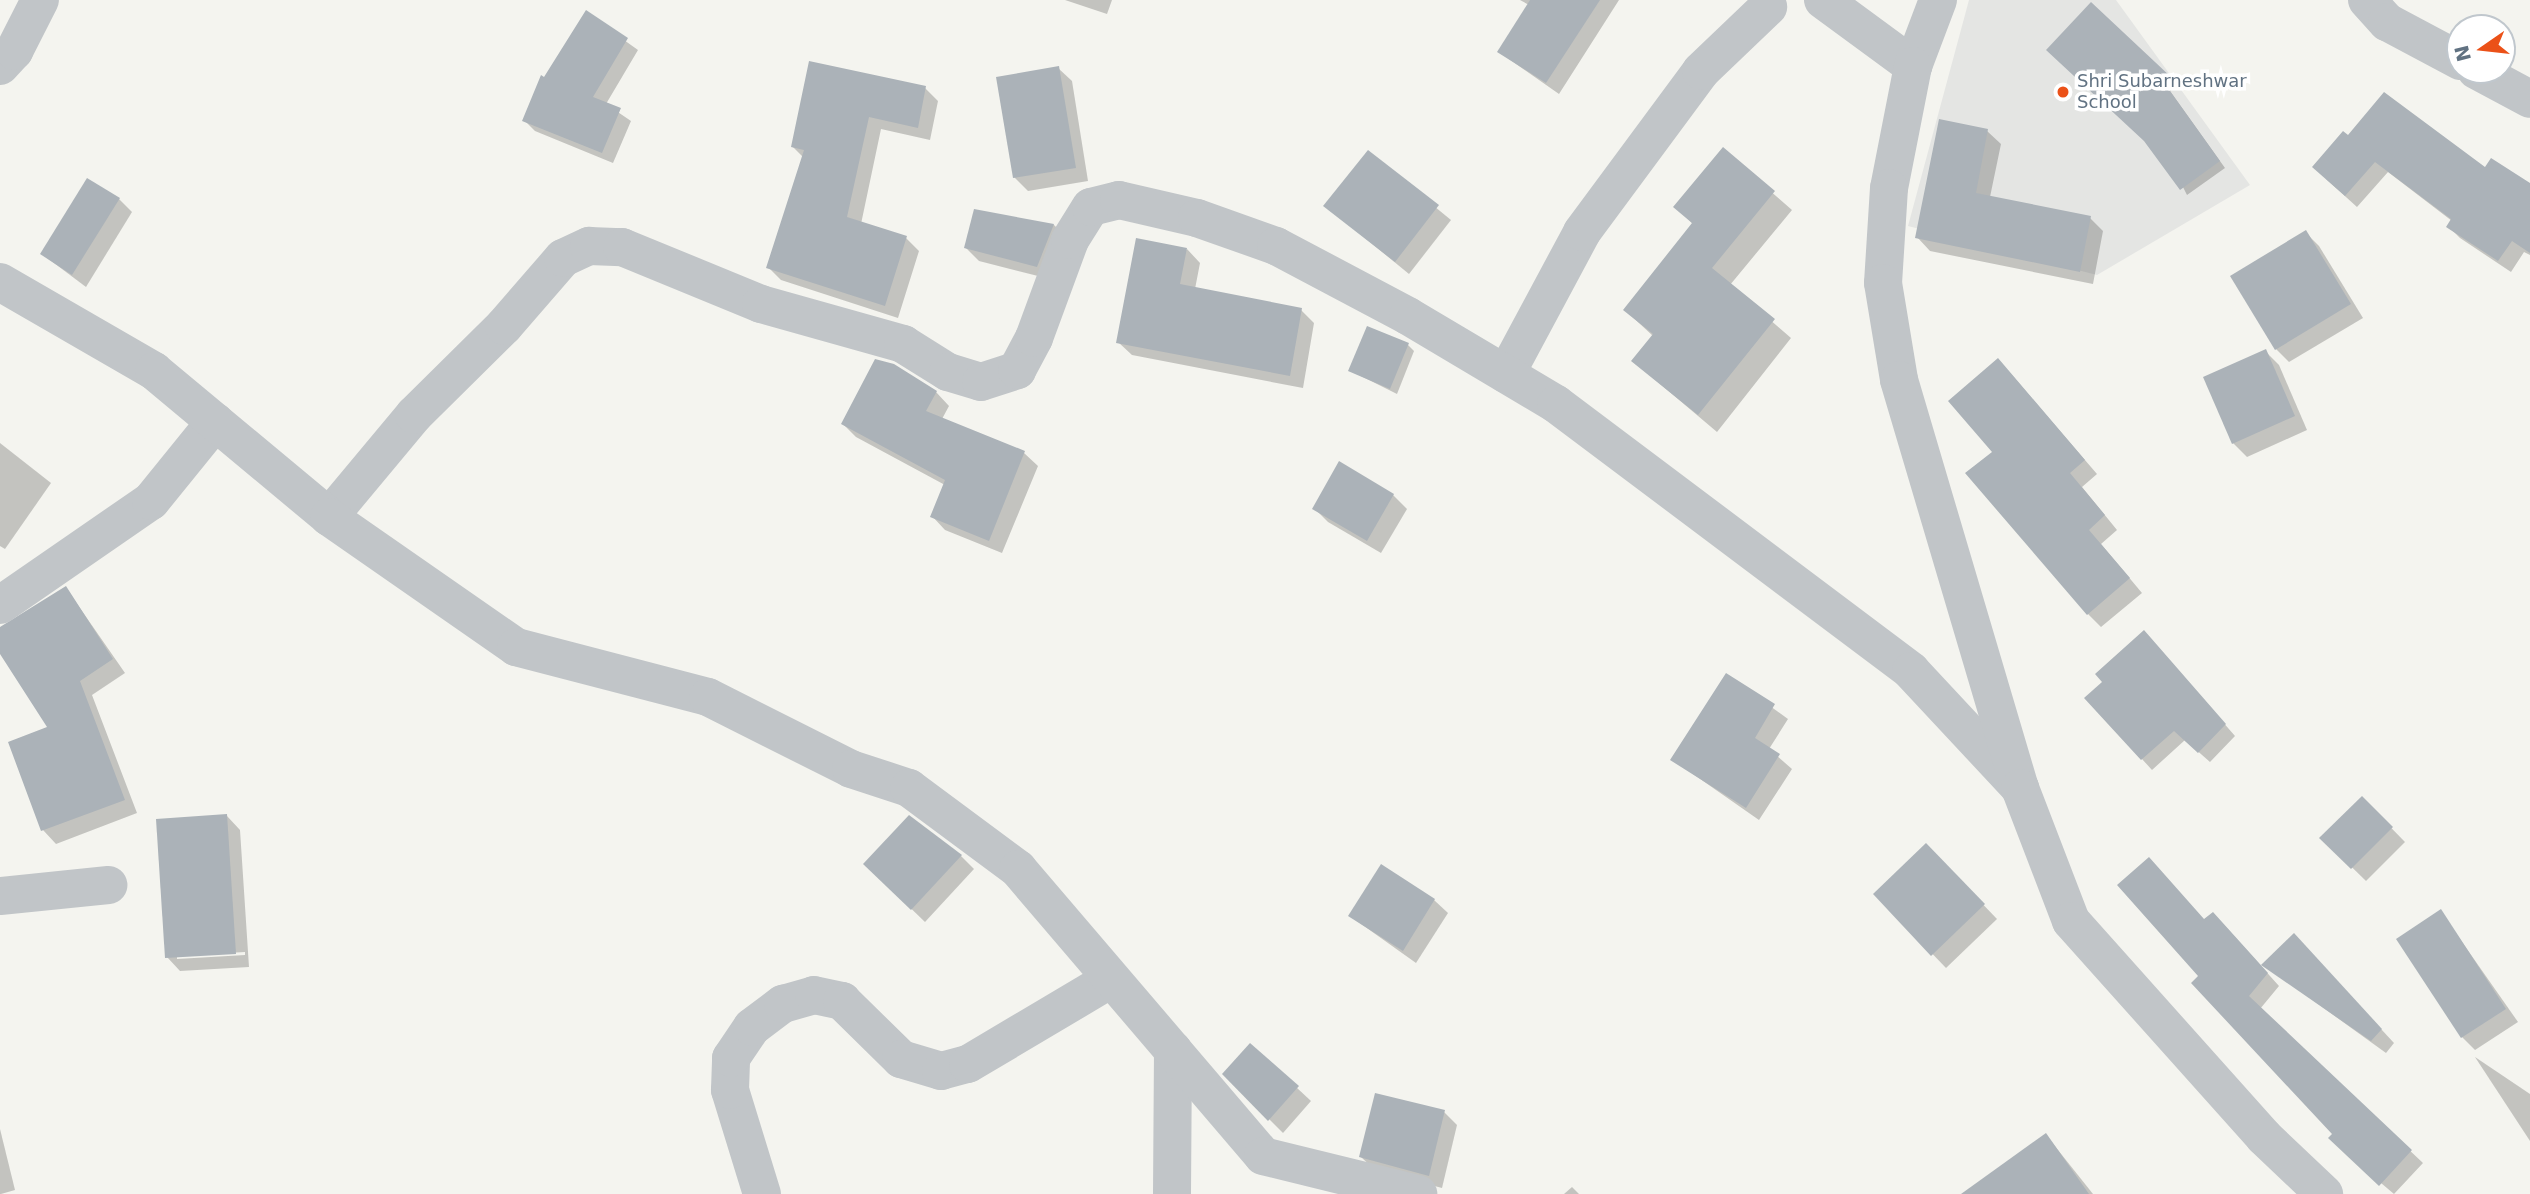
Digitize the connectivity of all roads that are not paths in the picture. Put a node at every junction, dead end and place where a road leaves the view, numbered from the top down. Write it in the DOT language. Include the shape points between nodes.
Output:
graph roads {
  1 [pos="40,0"];
  2 [pos="1823,0"];
  3 [pos="1938,0"];
  4 [pos="2367,0"];
  5 [pos="1768,7"];
  6 [pos="2446,54"];
  7 [pos="0,66"];
  8 [pos="1913,66"];
  9 [pos="2501,84"];
  10 [pos="2530,100"];
  11 [pos="0,282"];
  12 [pos="1506,374"];
  13 [pos="215,422"];
  14 [pos="329,517"];
  15 [pos="0,605"];
  16 [pos="2021,788"];
  17 [pos="108,885"];
  18 [pos="0,896"];
  19 [pos="1111,979"];
  20 [pos="1173,1051"];
  21 [pos="762,1194"];
  22 [pos="1172,1194"];
  23 [pos="1418,1194"];
  24 [pos="2324,1194"];
  1 -- 7 [label="street" via="14,51"];
  2 -- 8 [label="street"];
  3 -- 8 [label="street"];
  4 -- 6 [label="street" via="2387,22"];
  5 -- 12 [label="street" via="1701,71 1582,232"];
  8 -- 16 [label="street" via="1889,188 1883,283 1899,380"];
  9 -- 10 [label="street"];
  11 -- 13 [label="street" via="154,372"];
  12 -- 14 [label="street" via="1276,246 1197,218 1119,200 1091,207 1070,240 1034,338 1017,370 981,382 948,372 903,344 761,304 622,247 589,246 563,258 505,326 414,415"];
  12 -- 16 [label="street" via="1556,404 1911,671"];
  13 -- 14 [label="street"];
  13 -- 15 [label="street" via="151,501"];
  14 -- 19 [label="street" via="516,647 708,697 851,769 909,788 1018,869"];
  16 -- 24 [label="street" via="2071,921 2264,1136"];
  17 -- 18 [label="street"];
  19 -- 20 [label="street"];
  19 -- 21 [label="street" via="968,1063 941,1071 901,1059 842,1000 814,995 783,1004 752,1027 731,1058 730,1090"];
  20 -- 22 [label="street"];
  20 -- 23 [label="street" via="1263,1156"];
}
